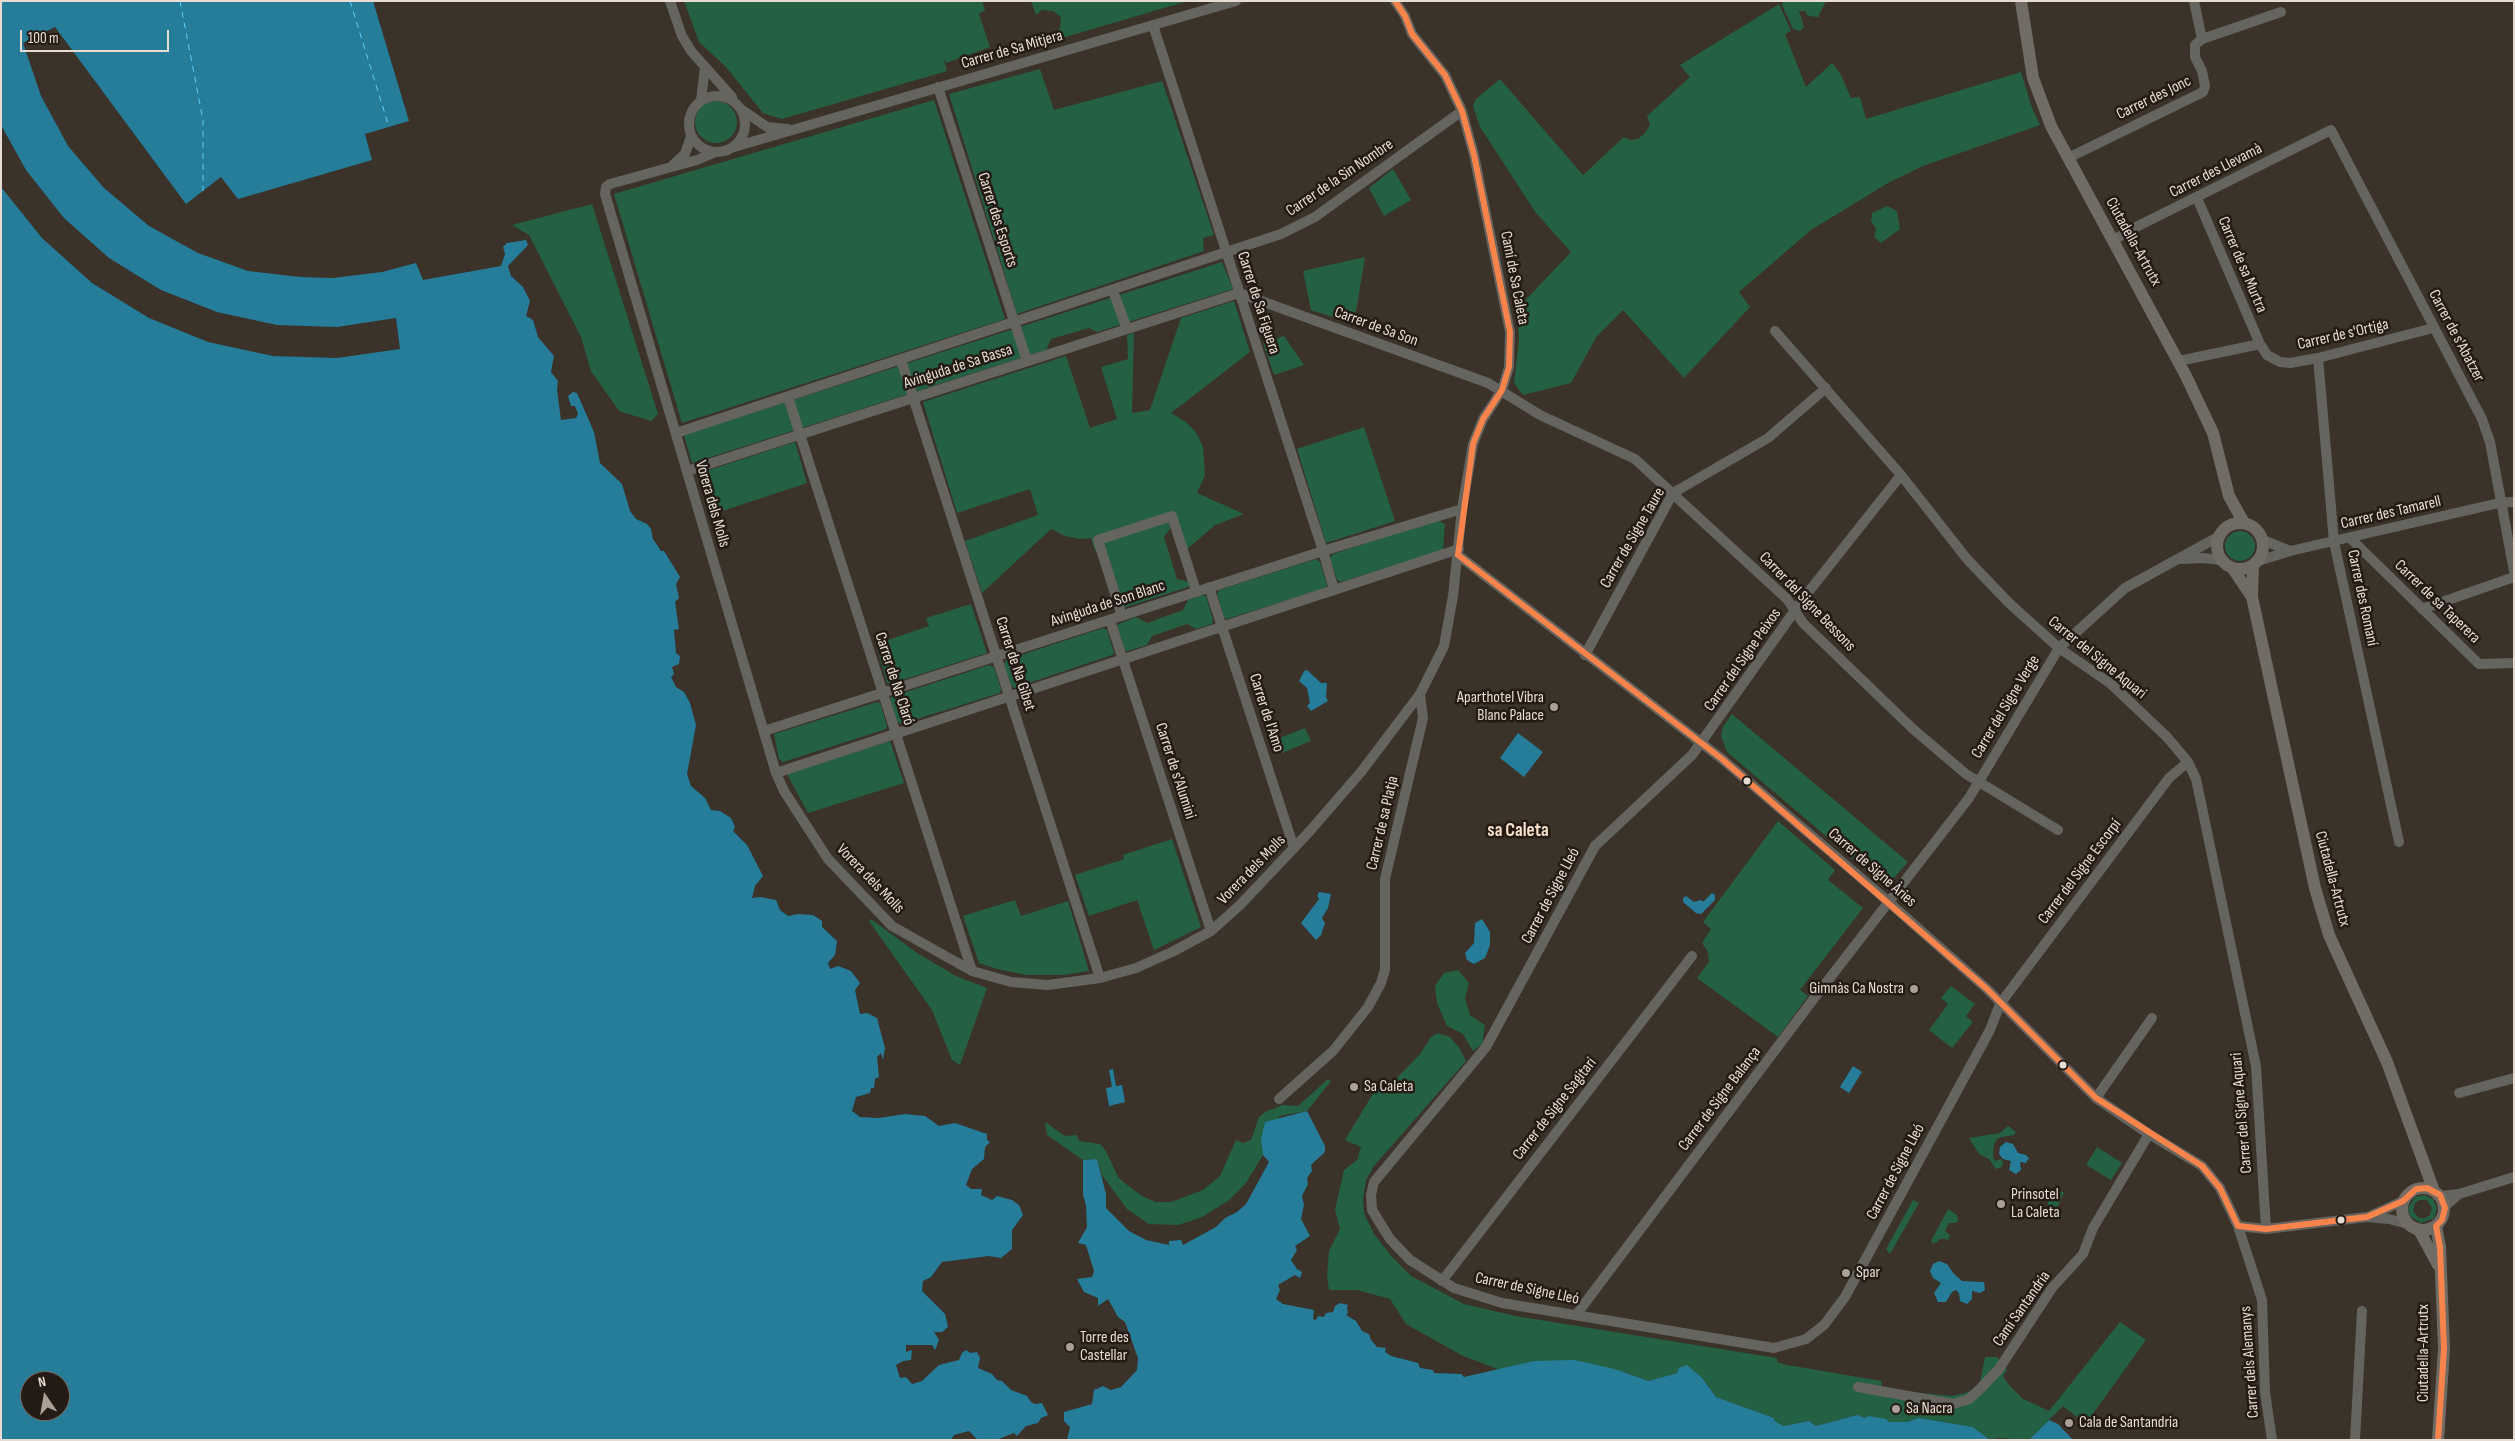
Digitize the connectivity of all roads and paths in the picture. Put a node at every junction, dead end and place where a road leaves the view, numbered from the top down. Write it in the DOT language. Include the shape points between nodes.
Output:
graph roads {
  1 [pos="670,1"];
  2 [pos="1236,1"];
  3 [pos="1395,1"];
  4 [pos="1404,1"];
  5 [pos="2021,1"];
  6 [pos="2194,1"];
  7 [pos="2281,12"];
  8 [pos="1405,16"];
  9 [pos="1153,25"];
  10 [pos="2202,39"];
  11 [pos="705,67"];
  12 [pos="938,87"];
  13 [pos="701,100"];
  14 [pos="734,100"];
  15 [pos="744,111"];
  16 [pos="1462,111"];
  17 [pos="797,129"];
  18 [pos="2331,130"];
  19 [pos="691,137"];
  20 [pos="734,147"];
  21 [pos="713,153"];
  22 [pos="2068,158"];
  23 [pos="673,166"];
  24 [pos="2197,198"];
  25 [pos="2114,240"];
  26 [pos="1227,254"];
  27 [pos="1114,291"];
  28 [pos="1240,293"];
  29 [pos="1014,323"];
  30 [pos="2433,328"];
  31 [pos="1127,329"];
  32 [pos="1775,331"];
  33 [pos="2260,344"];
  34 [pos="2318,358"];
  35 [pos="901,360"];
  36 [pos="1027,361"];
  37 [pos="2179,361"];
  38 [pos="1826,388"];
  39 [pos="1502,390"];
  40 [pos="788,397"];
  41 [pos="913,398"];
  42 [pos="676,433"];
  43 [pos="800,434"];
  44 [pos="687,471"];
  45 [pos="1901,475"];
  46 [pos="1673,493"];
  47 [pos="2229,496"];
  48 [pos="2514,502"];
  49 [pos="2499,503"];
  50 [pos="1462,509"];
  51 [pos="2244,523"];
  52 [pos="2221,533"];
  53 [pos="2350,538"];
  54 [pos="2263,540"];
  55 [pos="2334,542"];
  56 [pos="1323,551"];
  57 [pos="1458,552"];
  58 [pos="2290,552"];
  59 [pos="2178,559"];
  60 [pos="2221,560"];
  61 [pos="2255,563"];
  62 [pos="2233,569"];
  63 [pos="2514,571"];
  64 [pos="2514,577"];
  65 [pos="1209,587"];
  66 [pos="1334,590"];
  67 [pos="1196,591"];
  68 [pos="2252,597"];
  69 [pos="2422,609"];
  70 [pos="1796,611"];
  71 [pos="1122,616"];
  72 [pos="1110,620"];
  73 [pos="1222,627"];
  74 [pos="2060,648"];
  75 [pos="1585,655"];
  76 [pos="996,656"];
  77 [pos="1123,659"];
  78 [pos="2514,663"];
  79 [pos="883,693"];
  80 [pos="1420,694"];
  81 [pos="1010,696"];
  82 [pos="764,731"];
  83 [pos="896,733"];
  84 [pos="1701,744"];
  85 [pos="2188,762"];
  86 [pos="776,773"];
  87 [pos="1979,782"];
  88 [pos="2058,830"];
  89 [pos="2399,842"];
  90 [pos="1294,848"];
  91 [pos="1890,902"];
  92 [pos="1211,931"];
  93 [pos="1692,956"];
  94 [pos="972,971"];
  95 [pos="1100,978"];
  96 [pos="2000,1004"];
  97 [pos="2152,1018"];
  98 [pos="2514,1078"];
  99 [pos="2459,1093"];
  100 [pos="2096,1098"];
  101 [pos="1278,1099"];
  102 [pos="2149,1134"];
  103 [pos="2421,1156"];
  104 [pos="2514,1177"];
  105 [pos="2416,1189"];
  106 [pos="2440,1198"];
  107 [pos="2403,1201"];
  108 [pos="2367,1217"];
  109 [pos="2238,1226"];
  110 [pos="2436,1226"];
  111 [pos="2413,1227"];
  112 [pos="2266,1229"];
  113 [pos="2440,1267"];
  114 [pos="1442,1281"];
  115 [pos="2362,1311"];
  116 [pos="1576,1315"];
  117 [pos="1858,1387"];
  118 [pos="2272,1440"];
  119 [pos="2355,1440"];
  120 [pos="2438,1440"];
  1 -- 11 [label="street" via="682,36"];
  2 -- 9 [label="street, Carrer de Sa Mitjera"];
  3 -- 8 [label="street, Camí de Sa Caleta"];
  4 -- 8 [label="street, Camí de Sa Caleta"];
  5 -- 22 [label="main road, Ciutadella-Artrutx" via="2033,78 2050,126"];
  6 -- 10 [label="street, Carrer des Jonc"];
  7 -- 10 [label="street"];
  8 -- 16 [label="street, Camí de Sa Caleta" via="1412,34 1445,75"];
  9 -- 12 [label="street, Carrer de Sa Mitjera"];
  9 -- 26 [label="street, Carrer de Sa Figuera"];
  10 -- 22 [label="street, Carrer des Jonc" via="2195,45 2195,57 2202,71 2203,92"];
  11 -- 13 [label="street"];
  11 -- 14 [label="street"];
  12 -- 17 [label="street, Carrer de Sa Mitjera"];
  12 -- 29 [label="street, Carrer des Esports"];
  13 -- 14 [label="street" via="723,95"];
  13 -- 19 [label="street" via="692,110"];
  14 -- 15 [label="street"];
  15 -- 17 [label="street, Carrer de Sa Mitjera" via="767,127"];
  15 -- 20 [label="street" via="742,138"];
  16 -- 26 [label="street, Carrer de la Sin Nombre" via="1315,217"];
  16 -- 39 [label="street, Camí de Sa Caleta" via="1510,332 1509,368"];
  17 -- 20 [label="street, Carrer de Sa Mitjera"];
  18 -- 24 [label="street, Carrer des Llevamà"];
  18 -- 30 [label="street, Carrer de s'Abatzer"];
  19 -- 21 [label="street"];
  19 -- 23 [label="street" via="684,154"];
  20 -- 21 [label="street"];
  21 -- 23 [label="street, Vorera dels Molls"];
  22 -- 25 [label="main road, Ciutadella-Artrutx"];
  23 -- 42 [label="street, Vorera dels Molls" via="610,184 605,194"];
  24 -- 25 [label="street, Carrer des Llevamà"];
  24 -- 33 [label="street, Carrer de sa Murtra"];
  25 -- 37 [label="main road, Ciutadella-Artrutx"];
  26 -- 27 [label="street, Avinguda de Sa Bassa"];
  26 -- 28 [label="street, Carrer de Sa Figuera"];
  27 -- 29 [label="street, Avinguda de Sa Bassa"];
  27 -- 31 [label="street"];
  28 -- 31 [label="street, Avinguda de Sa Bassa"];
  28 -- 39 [label="street, Carrer de Sa Son"];
  28 -- 56 [label="street, Carrer de Sa Figuera"];
  29 -- 35 [label="street, Avinguda de Sa Bassa"];
  29 -- 36 [label="street, Carrer des Esports"];
  30 -- 34 [label="street, Carrer de s'Ortiga"];
  30 -- 49 [label="street, Carrer de s'Abatzer" via="2482,419 2490,442"];
  31 -- 36 [label="street, Avinguda de Sa Bassa"];
  32 -- 38 [label="street, Carrer del Signe Aquari"];
  33 -- 34 [label="street, Carrer de s'Ortiga" via="2267,355 2280,362"];
  33 -- 37 [label="street"];
  34 -- 55 [label="street, Carrer des Romaní"];
  35 -- 40 [label="street, Avinguda de Sa Bassa"];
  35 -- 41 [label="street, Carrer de Na Gibet"];
  36 -- 41 [label="street, Avinguda de Sa Bassa"];
  37 -- 47 [label="main road, Ciutadella-Artrutx" via="2213,433"];
  38 -- 45 [label="street, Carrer del Signe Aquari"];
  38 -- 46 [label="street, Carrer de Signe Taure" via="1768,438"];
  39 -- 46 [label="street, Carrer del Signe Bessons" via="1540,415 1635,459"];
  39 -- 50 [label="street, Camí de Sa Caleta" via="1483,419 1473,444"];
  40 -- 42 [label="street, Avinguda de Sa Bassa"];
  40 -- 43 [label="street, Carrer de Na Claró"];
  41 -- 43 [label="street, Avinguda de Sa Bassa"];
  41 -- 76 [label="street, Carrer de Na Gibet"];
  42 -- 44 [label="street, Vorera dels Molls"];
  43 -- 44 [label="street, Avinguda de Sa Bassa"];
  43 -- 79 [label="street, Carrer de Na Claró"];
  44 -- 82 [label="street, Vorera dels Molls"];
  45 -- 70 [label="street, Carrer del Signe Peixos"];
  45 -- 74 [label="street, Carrer del Signe Aquari" via="1967,559 2009,603"];
  46 -- 70 [label="street, Carrer del Signe Bessons"];
  46 -- 75 [label="street, Carrer de Signe Taure"];
  47 -- 51 [label="main road"];
  47 -- 52 [label="main road" via="2229,514"];
  48 -- 49 [label="street, Carrer des Tamarell"];
  49 -- 53 [label="street, Carrer des Tamarell"];
  49 -- 63 [label="street, Carrer de s'Abatzer"];
  50 -- 56 [label="street, Avinguda de Son Blanc"];
  50 -- 57 [label="street, Camí de Sa Caleta"];
  51 -- 52 [label="main road" via="2232,524"];
  51 -- 54 [label="main road" via="2257,530"];
  52 -- 59 [label="street, Carrer del Signe Verge"];
  52 -- 60 [label="main road" via="2216,549"];
  53 -- 55 [label="street, Carrer des Tamarell"];
  53 -- 69 [label="street, Carrer de sa Taperera"];
  54 -- 58 [label="street"];
  54 -- 61 [label="main road" via="2263,551"];
  55 -- 58 [label="street, Carrer des Tamarell"];
  55 -- 89 [label="street, Carrer des Romaní"];
  56 -- 65 [label="street, Avinguda de Son Blanc"];
  56 -- 66 [label="street, Carrer de Sa Figuera"];
  57 -- 66 [label="street"];
  57 -- 75 [label="street, Carrer de Signe Àries"];
  57 -- 80 [label="street, Vorera dels Molls" via="1448,634"];
  58 -- 61 [label="street, Carrer des Tamarell"];
  59 -- 60 [label="street, Carrer del Signe Verge"];
  59 -- 74 [label="street, Carrer del Signe Verge" via="2125,588"];
  60 -- 62 [label="main road"];
  61 -- 62 [label="main road" via="2246,569"];
  61 -- 68 [label="main road"];
  62 -- 68 [label="main road"];
  64 -- 69 [label="street"];
  65 -- 67 [label="street, Avinguda de Son Blanc"];
  65 -- 73 [label="street, Carrer de l'Amo"];
  66 -- 73 [label="street"];
  67 -- 71 [label="street, Avinguda de Son Blanc"];
  67 -- 71 [label="street" via="1172,516 1098,540"];
  68 -- 103 [label="main road, Ciutadella-Artrutx" via="2315,888 2329,935 2387,1062"];
  69 -- 78 [label="street, Carrer de sa Taperera" via="2479,664"];
  70 -- 84 [label="street, Carrer del Signe Peixos"];
  70 -- 87 [label="street, Carrer del Signe Bessons" via="1804,623 1913,729"];
  71 -- 72 [label="street, Avinguda de Son Blanc"];
  72 -- 76 [label="street, Avinguda de Son Blanc"];
  72 -- 77 [label="street, Carrer de s'Alumini"];
  73 -- 77 [label="street"];
  73 -- 90 [label="street, Carrer de l'Amo"];
  74 -- 85 [label="street, Carrer del Signe Aquari" via="2111,684 2167,737"];
  74 -- 87 [label="street, Carrer del Signe Verge"];
  75 -- 84 [label="street, Carrer de Signe Àries"];
  76 -- 79 [label="street, Avinguda de Son Blanc"];
  76 -- 81 [label="street, Carrer de Na Gibet"];
  77 -- 81 [label="street"];
  77 -- 92 [label="street, Carrer de s'Alumini"];
  79 -- 82 [label="street, Avinguda de Son Blanc"];
  79 -- 83 [label="street, Carrer de Na Claró"];
  80 -- 90 [label="street, Vorera dels Molls" via="1362,772"];
  80 -- 101 [label="street, Carrer de sa Platja" via="1423,718 1385,879 1385,970 1381,983 1368,1007 1333,1051"];
  81 -- 83 [label="street"];
  81 -- 95 [label="street, Carrer de Na Gibet"];
  82 -- 86 [label="street, Vorera dels Molls"];
  83 -- 86 [label="street"];
  83 -- 94 [label="street, Carrer de Na Claró"];
  84 -- 91 [label="street, Carrer de Signe Àries"];
  84 -- 114 [label="street, Carrer de Signe Lleó" via="1595,846 1486,1047 1374,1182 1370,1195 1372,1210 1381,1227 1410,1260"];
  85 -- 96 [label="street, Carrer del Signe Escorpí" via="2169,778"];
  85 -- 112 [label="street, Carrer del Signe Aquari" via="2196,779 2256,1066"];
  86 -- 94 [label="street, Vorera dels Molls" via="828,859 892,926"];
  87 -- 88 [label="street, Carrer del Signe Bessons"];
  87 -- 91 [label="street, Carrer del Signe Verge"];
  90 -- 92 [label="street, Vorera dels Molls"];
  91 -- 96 [label="street, Carrer de Signe Àries"];
  91 -- 116 [label="street, Carrer de Signe Balança"];
  92 -- 95 [label="street, Vorera dels Molls" via="1144,964"];
  93 -- 114 [label="street, Carrer de Signe Sagitari"];
  94 -- 95 [label="street, Vorera dels Molls" via="1010,982 1048,985"];
  96 -- 100 [label="street, Carrer de Signe Àries"];
  96 -- 116 [label="street, Carrer de Signe Lleó" via="1990,1030 1845,1297 1824,1325 1806,1339 1774,1348"];
  97 -- 100 [label="street"];
  98 -- 99 [label="street"];
  100 -- 102 [label="street, Carrer de Signe Àries"];
  102 -- 109 [label="street, Carrer de Signe Àries" via="2202,1166 2220,1188"];
  102 -- 117 [label="street, Camí Santandria" via="2094,1228 2083,1254 2052,1288 1999,1369 1969,1399 1952,1404"];
  103 -- 105 [label="main road"];
  103 -- 106 [label="main road, Ciutadella-Artrutx"];
  104 -- 106 [label="street"];
  105 -- 106 [label="main road" via="2427,1188"];
  105 -- 107 [label="main road"];
  106 -- 110 [label="main road" via="2442,1220"];
  107 -- 108 [label="street"];
  107 -- 111 [label="main road" via="2402,1214"];
  108 -- 111 [label="street" via="2389,1218"];
  108 -- 112 [label="street"];
  109 -- 112 [label="street"];
  109 -- 118 [label="street, Carrer dels Alemanys" via="2262,1300 2265,1392"];
  110 -- 111 [label="main road"];
  110 -- 113 [label="main road, Ciutadella-Artrutx"];
  111 -- 113 [label="main road"];
  113 -- 120 [label="main road, Ciutadella-Artrutx" via="2444,1349"];
  114 -- 116 [label="street, Carrer de Signe Lleó" via="1502,1303"];
  115 -- 119 [label="street"];
}
